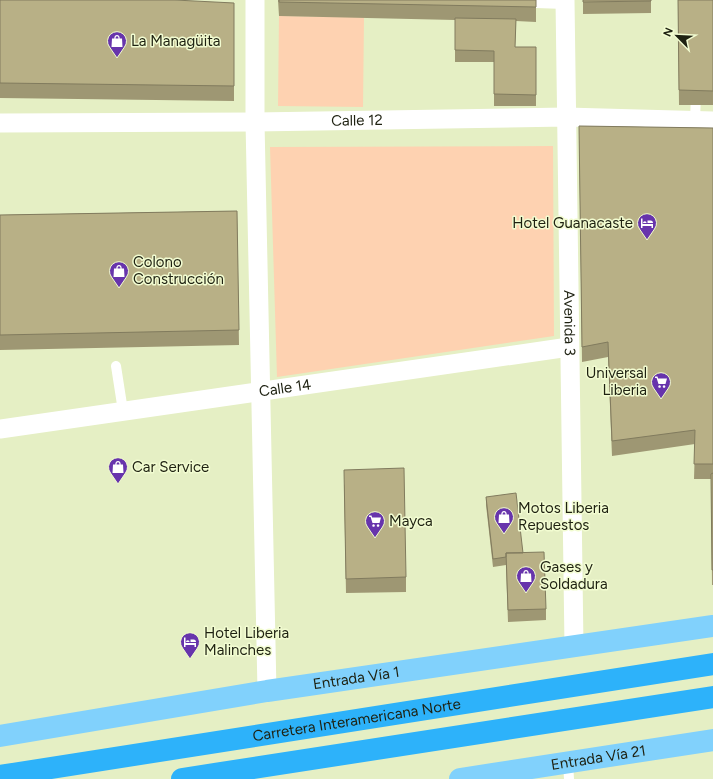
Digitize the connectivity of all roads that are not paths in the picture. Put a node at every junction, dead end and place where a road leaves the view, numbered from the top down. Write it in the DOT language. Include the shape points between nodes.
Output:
graph roads {
  1 [pos="255,0"];
  2 [pos="565,2"];
  3 [pos="536,3"];
  4 [pos="696,83"];
  5 [pos="566,118"];
  6 [pos="704,121"];
  7 [pos="256,122"];
  8 [pos="0,123"];
  9 [pos="569,347"];
  10 [pos="116,366"];
  11 [pos="261,392"];
  12 [pos="123,411"];
  13 [pos="0,429"];
  14 [pos="713,626"];
  15 [pos="574,646"];
  16 [pos="713,664"];
  17 [pos="267,691"];
  18 [pos="713,697"];
  19 [pos="0,736"];
  20 [pos="713,740"];
  21 [pos="568,771"];
  22 [pos="0,776"];
  23 [pos="182,779"];
  24 [pos="460,779"];
  1 -- 7 [label="street"];
  2 -- 3 [label="lane"];
  2 -- 5 [label="street, Avenida 3"];
  4 -- 6 [label="lane"];
  5 -- 6 [label="street, Calle 12"];
  5 -- 7 [label="street, Calle 12"];
  5 -- 9 [label="street, Avenida 3"];
  7 -- 8 [label="street, Calle 12"];
  7 -- 11 [label="street"];
  9 -- 11 [label="street, Calle 14"];
  9 -- 15 [label="street, Avenida 3"];
  10 -- 12 [label="lane"];
  11 -- 12 [label="street, Calle 14"];
  11 -- 17 [label="street"];
  12 -- 13 [label="street, Calle 14"];
  14 -- 15 [label="main road, Entrada Vía 1"];
  15 -- 17 [label="main road, Entrada Vía 1"];
  16 -- 22 [label="highway, Carretera Interamericana Norte"];
  17 -- 19 [label="main road, Entrada Vía 1"];
  18 -- 23 [label="highway, Carretera Interamericana Norte"];
  20 -- 21 [label="main road, Entrada Vía 21"];
  21 -- 24 [label="main road, Entrada Vía 21"];
}
